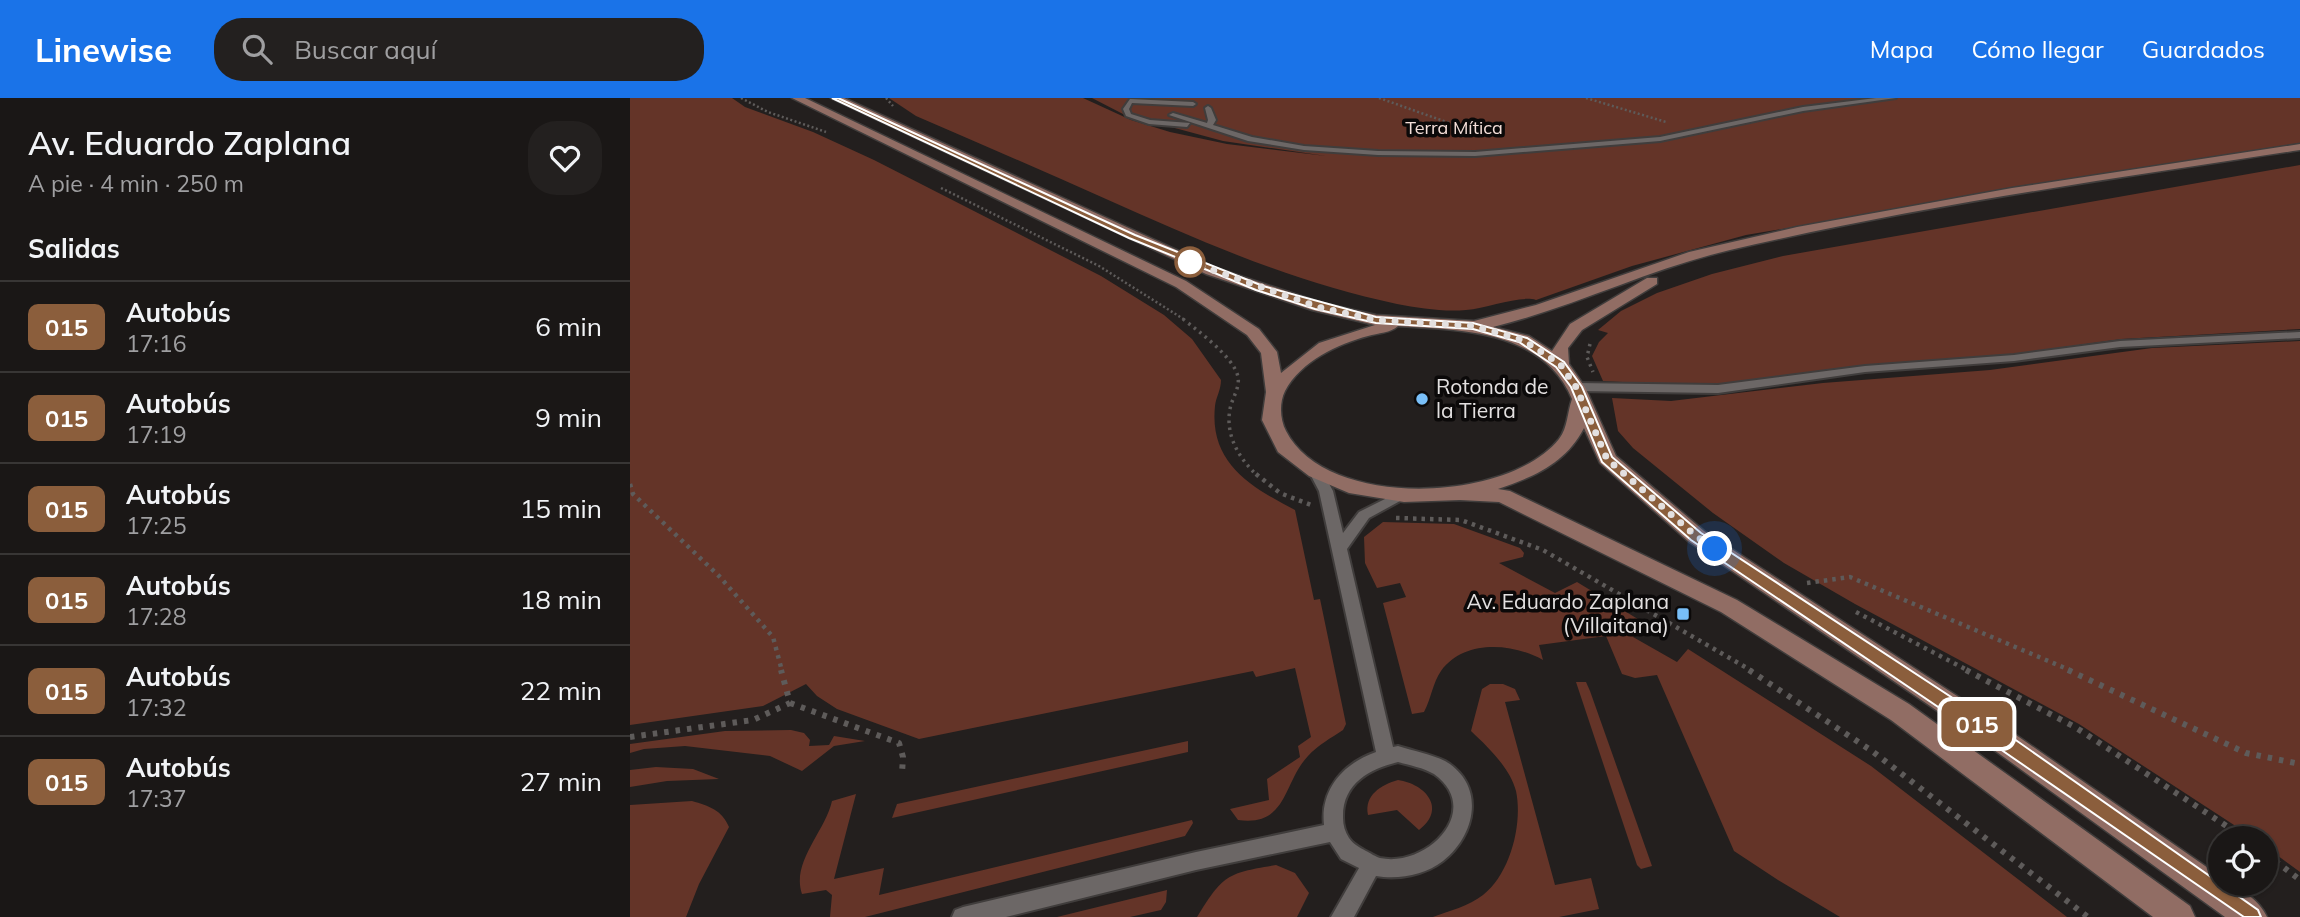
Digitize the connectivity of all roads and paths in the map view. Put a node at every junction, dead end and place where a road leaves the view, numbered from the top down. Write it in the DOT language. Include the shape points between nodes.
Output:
graph roads {
  1 [pos="741,98"];
  2 [pos="797,98"];
  3 [pos="836,98"];
  4 [pos="886,98"];
  5 [pos="1119,98"];
  6 [pos="1379,98"];
  7 [pos="1586,98"];
  8 [pos="1893,98"];
  9 [pos="1143,101"];
  10 [pos="1128,105"];
  11 [pos="895,108"];
  12 [pos="1172,110"];
  13 [pos="1199,110"];
  14 [pos="1141,114"];
  15 [pos="1210,118"];
  16 [pos="1672,123"];
  17 [pos="1174,124"];
  18 [pos="1192,126"];
  19 [pos="827,132"];
  20 [pos="1486,136"];
  21 [pos="2300,147"];
  22 [pos="2300,155"];
  23 [pos="934,185"];
  24 [pos="1433,322"];
  25 [pos="1473,326"];
  26 [pos="1576,327"];
  27 [pos="2300,335"];
  28 [pos="1560,364"];
  29 [pos="1275,392"];
  30 [pos="1585,392"];
  31 [pos="1316,472"];
  32 [pos="630,484"];
  33 [pos="1460,493"];
  34 [pos="1405,495"];
  35 [pos="1328,508"];
  36 [pos="1364,514"];
  37 [pos="1339,549"];
  38 [pos="1815,590"];
  39 [pos="1852,610"];
  40 [pos="790,703"];
  41 [pos="630,737"];
  42 [pos="1386,757"];
  43 [pos="2300,764"];
  44 [pos="902,773"];
  45 [pos="2227,826"];
  46 [pos="1334,832"];
  47 [pos="2278,863"];
  48 [pos="1370,867"];
  49 [pos="2300,880"];
  50 [pos="963,917"];
  51 [pos="1342,917"];
  52 [pos="2088,917"];
  53 [pos="2179,917"];
  54 [pos="2251,917"];
  1 -- 19 [label="path"];
  2 -- 29 [label="main road" via="1181,284 1253,332 1269,352"];
  3 -- 24 [label="main road" via="1211,271 1318,307 1376,320"];
  4 -- 11 [label="path"];
  5 -- 10 [label="lane"];
  6 -- 20 [label="path"];
  7 -- 16 [label="path"];
  8 -- 15 [label="lane" via="1816,107 1673,137 1475,154 1304,148 1251,139"];
  9 -- 10 [label="lane"];
  9 -- 12 [label="lane"];
  9 -- 12 [label="lane" via="1158,101"];
  10 -- 12 [label="lane"];
  10 -- 14 [label="lane"];
  10 -- 17 [label="lane" via="1128,115"];
  12 -- 15 [label="lane"];
  12 -- 15 [label="lane"];
  12 -- 17 [label="lane"];
  12 -- 18 [label="lane"];
  13 -- 15 [label="lane"];
  15 -- 18 [label="lane"];
  17 -- 18 [label="lane"];
  21 -- 25 [label="main road" via="1888,214 1724,247 1543,310"];
  22 -- 26 [label="main road" via="1888,224 1737,255 1652,281"];
  23 -- 35 [label="path" via="1141,291 1203,335 1235,369 1239,386 1230,409 1231,435 1249,467 1296,502"];
  24 -- 25 [label="main road"];
  24 -- 29 [label="main road" via="1353,334 1318,349 1291,368"];
  25 -- 28 [label="main road" via="1523,340"];
  26 -- 28 [label="main road" via="1560,348"];
  26 -- 30 [label="path" via="1600,333 1587,349"];
  27 -- 30 [label="lane" via="2120,344 1718,388"];
  28 -- 30 [label="main road"];
  29 -- 31 [label="main road" via="1271,420 1285,448"];
  30 -- 33 [label="main road" via="1574,430 1551,457 1512,479"];
  30 -- 54 [label="main road" via="1607,459 1696,536 1993,734"];
  31 -- 34 [label="main road" via="1356,488"];
  31 -- 35 [label="lane"];
  32 -- 40 [label="path" via="633,494 719,576 773,637"];
  33 -- 34 [label="main road"];
  33 -- 53 [label="main road" via="1503,496 1729,606 1900,712"];
  34 -- 36 [label="lane"];
  35 -- 37 [label="lane"];
  36 -- 37 [label="lane"];
  36 -- 52 [label="path" via="1461,520 1543,550 1721,651 1872,751"];
  37 -- 42 [label="lane"];
  38 -- 43 [label="path" via="1803,583 1850,577 2116,690 2246,753"];
  39 -- 45 [label="path" via="2075,727"];
  40 -- 41 [label="path" via="753,720"];
  40 -- 44 [label="path" via="899,743"];
  42 -- 46 [label="lane" via="1347,779 1332,811"];
  42 -- 48 [label="lane" via="1398,754 1427,759 1453,776 1464,801 1464,822 1445,854 1425,867 1385,872"];
  46 -- 48 [label="lane" via="1340,845"];
  46 -- 50 [label="lane" via="1195,860"];
  47 -- 49 [label="path"];
  48 -- 51 [label="lane"];
}
